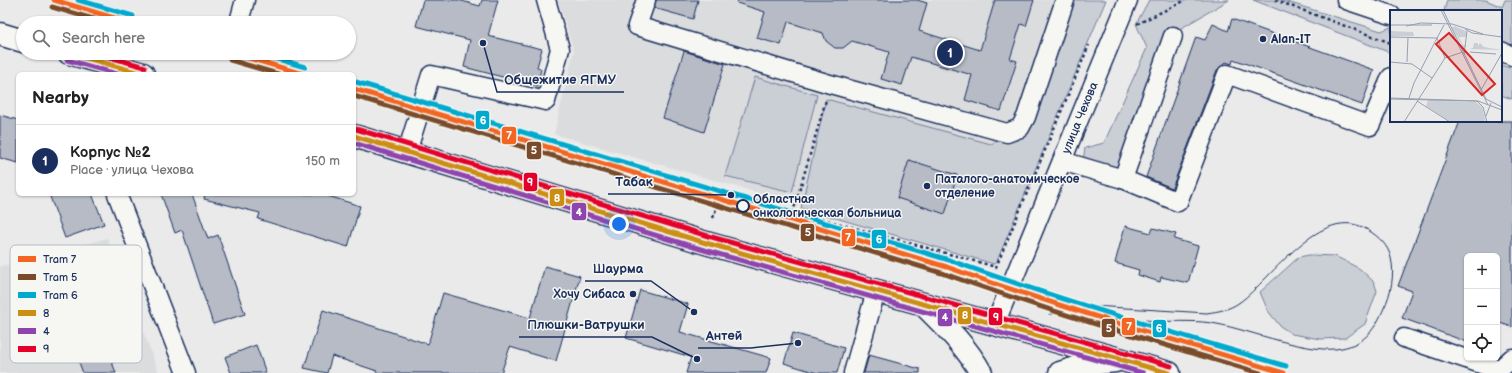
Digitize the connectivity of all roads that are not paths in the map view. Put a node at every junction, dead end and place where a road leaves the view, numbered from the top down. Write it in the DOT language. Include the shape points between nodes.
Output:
graph roads {
  1 [pos="245,0"];
  2 [pos="546,0"];
  3 [pos="646,0"];
  4 [pos="1065,0"];
  5 [pos="1128,0"];
  6 [pos="1346,0"];
  7 [pos="1390,15"];
  8 [pos="241,16"];
  9 [pos="0,34"];
  10 [pos="1173,36"];
  11 [pos="16,39"];
  12 [pos="1502,51"];
  13 [pos="1512,56"];
  14 [pos="84,60"];
  15 [pos="101,68"];
  16 [pos="129,72"];
  17 [pos="1390,79"];
  18 [pos="356,137"];
  19 [pos="407,152"];
  20 [pos="1062,161"];
  21 [pos="1123,179"];
  22 [pos="118,196"];
  23 [pos="137,245"];
  24 [pos="142,259"];
  25 [pos="876,291"];
  26 [pos="923,304"];
  27 [pos="995,324"];
  28 [pos="1404,338"];
  29 [pos="1512,358"];
  30 [pos="1126,360"];
  31 [pos="186,373"];
  32 [pos="853,373"];
  33 [pos="981,373"];
  34 [pos="1060,373"];
  35 [pos="1169,373"];
  1 -- 8 [label="street"];
  2 -- 19 [label="street" via="560,50 546,101 431,75"];
  3 -- 4 [label="street" via="637,26 830,84 1008,133 1020,128 1026,117"];
  5 -- 20 [label="street, улица Чехова"];
  6 -- 7 [label="street"];
  9 -- 11 [label="main road"];
  10 -- 21 [label="street"];
  12 -- 13 [label="street"];
  14 -- 15 [label="main road"];
  15 -- 16 [label="main road"];
  17 -- 21 [label="street" via="1370,126 1227,74 1178,202"];
  18 -- 19 [label="main road"];
  19 -- 25 [label="main road"];
  20 -- 21 [label="street"];
  20 -- 27 [label="street, улица Чехова"];
  22 -- 23 [label="street"];
  24 -- 31 [label="street"];
  25 -- 26 [label="main road"];
  25 -- 32 [label="street"];
  26 -- 27 [label="main road"];
  26 -- 33 [label="main road" via="957,339"];
  27 -- 30 [label="main road"];
  28 -- 29 [label="street" via="1499,370"];
  30 -- 34 [label="main road" via="1089,364"];
  30 -- 35 [label="main road"];
}
